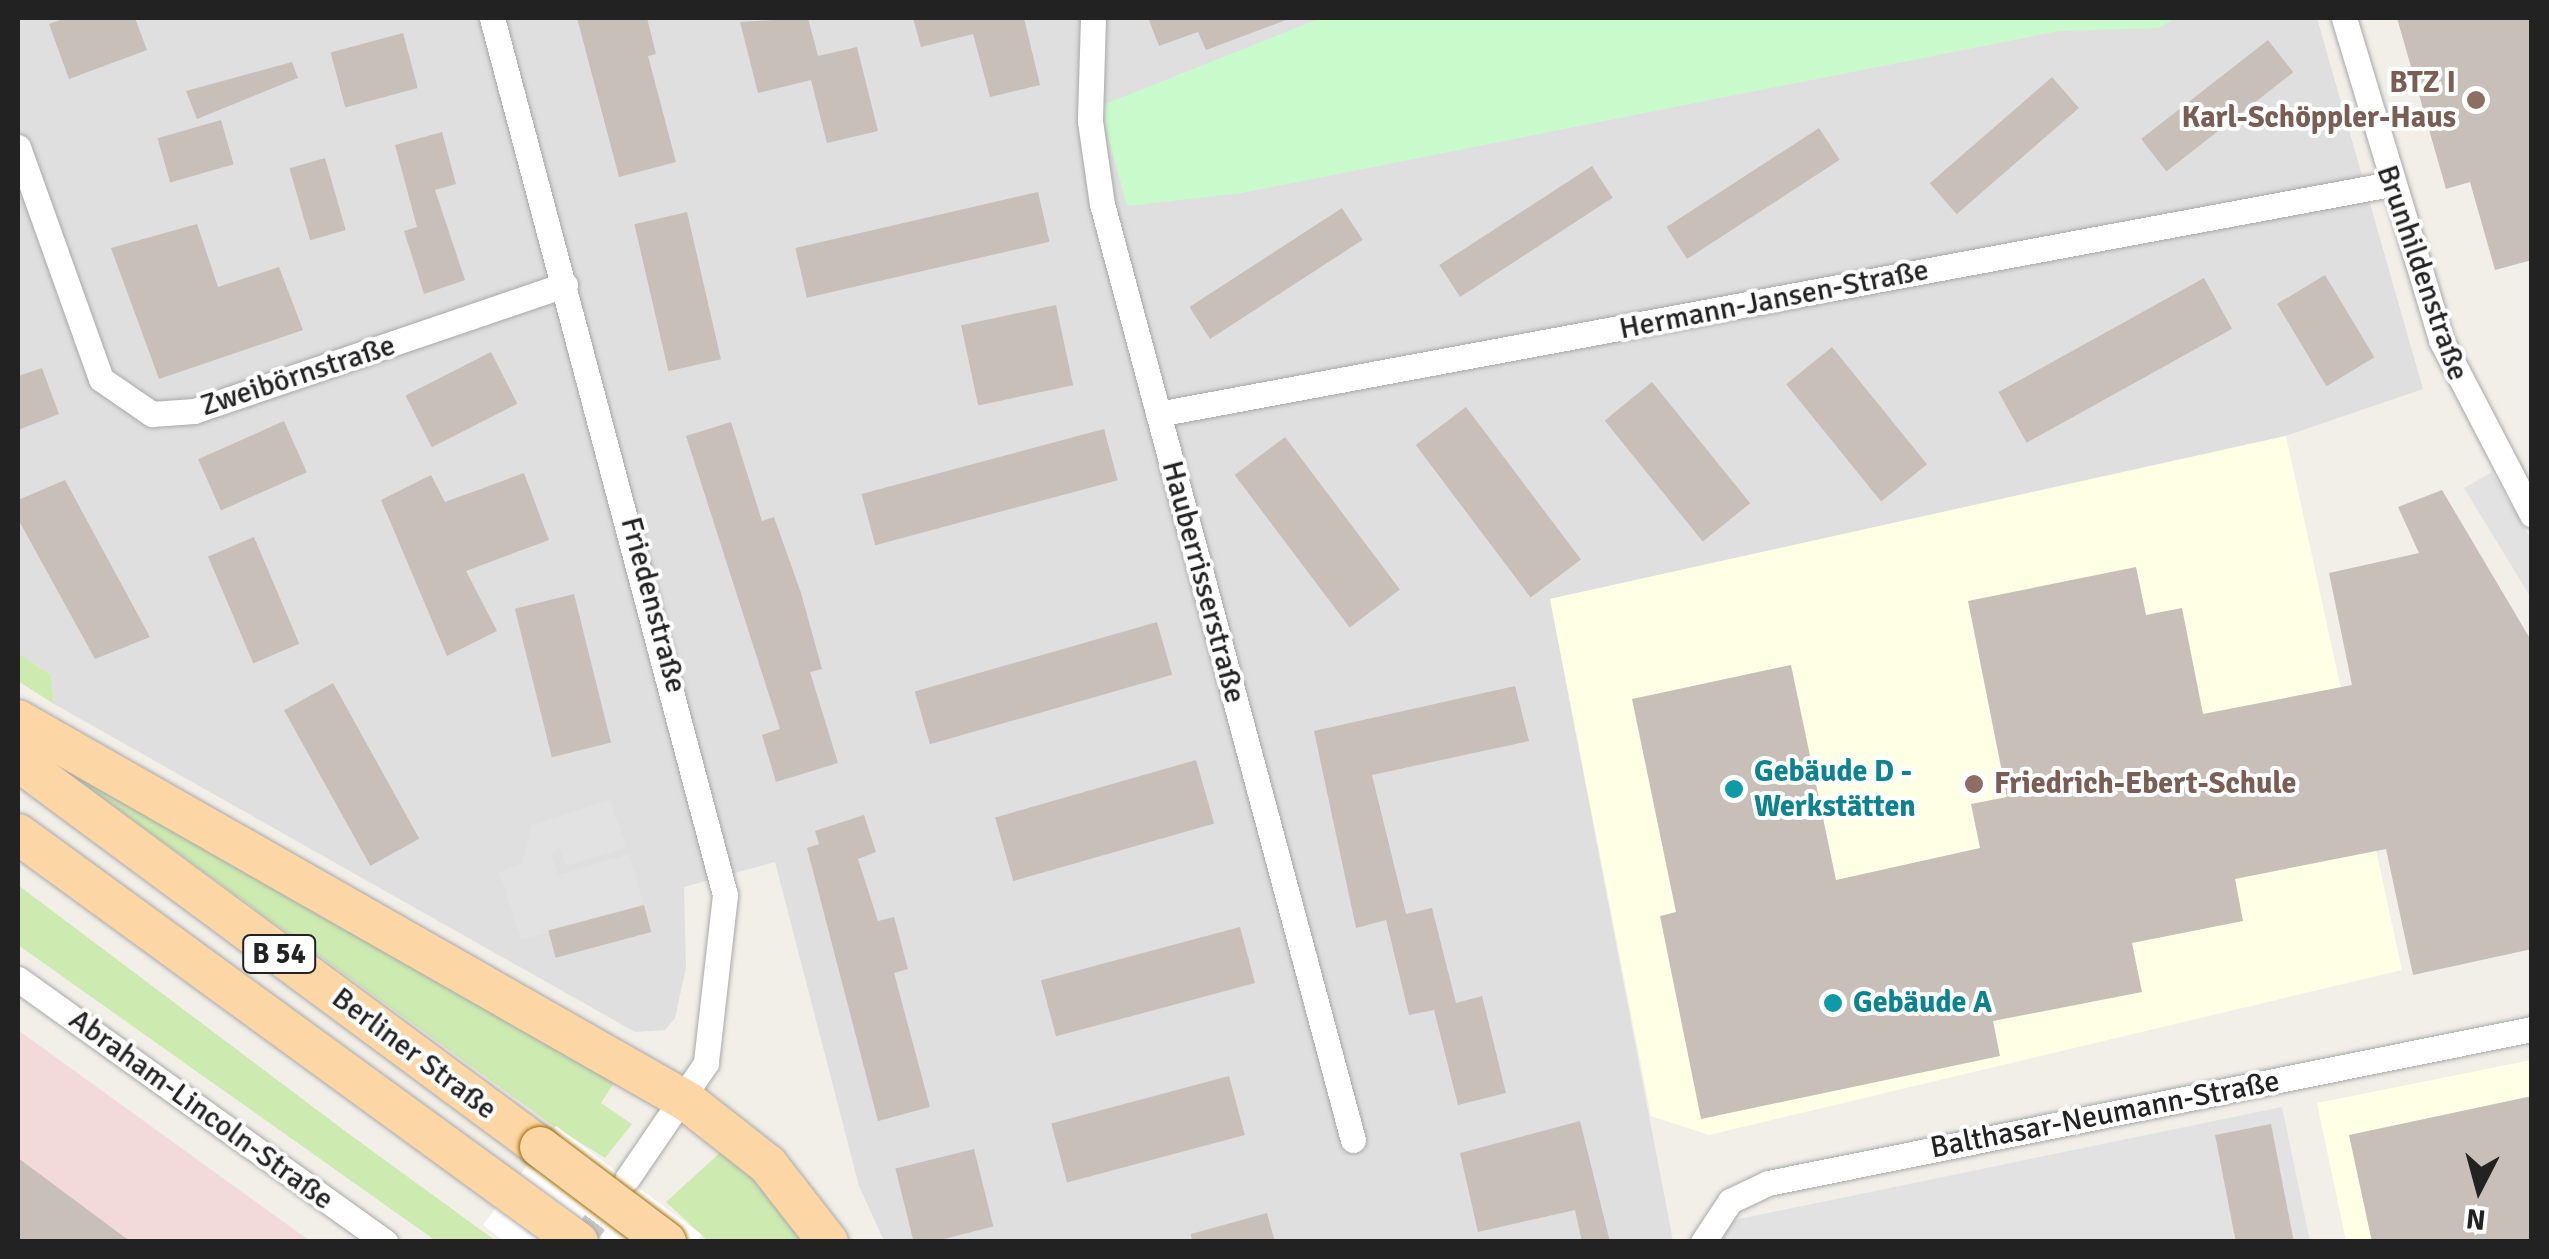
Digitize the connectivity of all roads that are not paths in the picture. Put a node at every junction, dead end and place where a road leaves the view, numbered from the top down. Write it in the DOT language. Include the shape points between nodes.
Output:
graph roads {
  1 [pos="492,18"];
  2 [pos="1093,18"];
  3 [pos="2344,18"];
  4 [pos="18,147"];
  5 [pos="2390,184"];
  6 [pos="565,285"];
  7 [pos="1158,414"];
  8 [pos="2532,516"];
  9 [pos="18,720"];
  10 [pos="18,761"];
  11 [pos="18,834"];
  12 [pos="18,979"];
  13 [pos="2532,1029"];
  14 [pos="688,1102"];
  15 [pos="1353,1140"];
  16 [pos="627,1180"];
  17 [pos="386,1242"];
  18 [pos="578,1242"];
  19 [pos="666,1242"];
  20 [pos="828,1242"];
  21 [pos="1703,1242"];
  1 -- 6 [label="street, Friedenstraße"];
  2 -- 7 [label="street, Hauberrisserstraße" via="1095,165"];
  3 -- 5 [label="street, Brunhildenstraße"];
  4 -- 6 [label="street, Zweibörnstraße" via="101,379 152,414 194,411"];
  5 -- 7 [label="street, Hermann-Jansen-Straße"];
  5 -- 8 [label="street, Brunhildenstraße" via="2456,376"];
  6 -- 14 [label="street, Friedenstraße" via="725,895 715,1024"];
  7 -- 15 [label="street, Hauberrisserstraße"];
  9 -- 14 [label="main road"];
  10 -- 19 [label="main road, Berliner Straße / B 54, bridge"];
  11 -- 18 [label="main road, Berliner Straße / B 54"];
  12 -- 17 [label="street, Abraham-Lincoln-Straße"];
  13 -- 21 [label="street, Balthasar-Neumann-Straße" via="1768,1183 1730,1201"];
  14 -- 16 [label="street, Friedenstraße"];
  14 -- 20 [label="main road" via="768,1166"];
}
